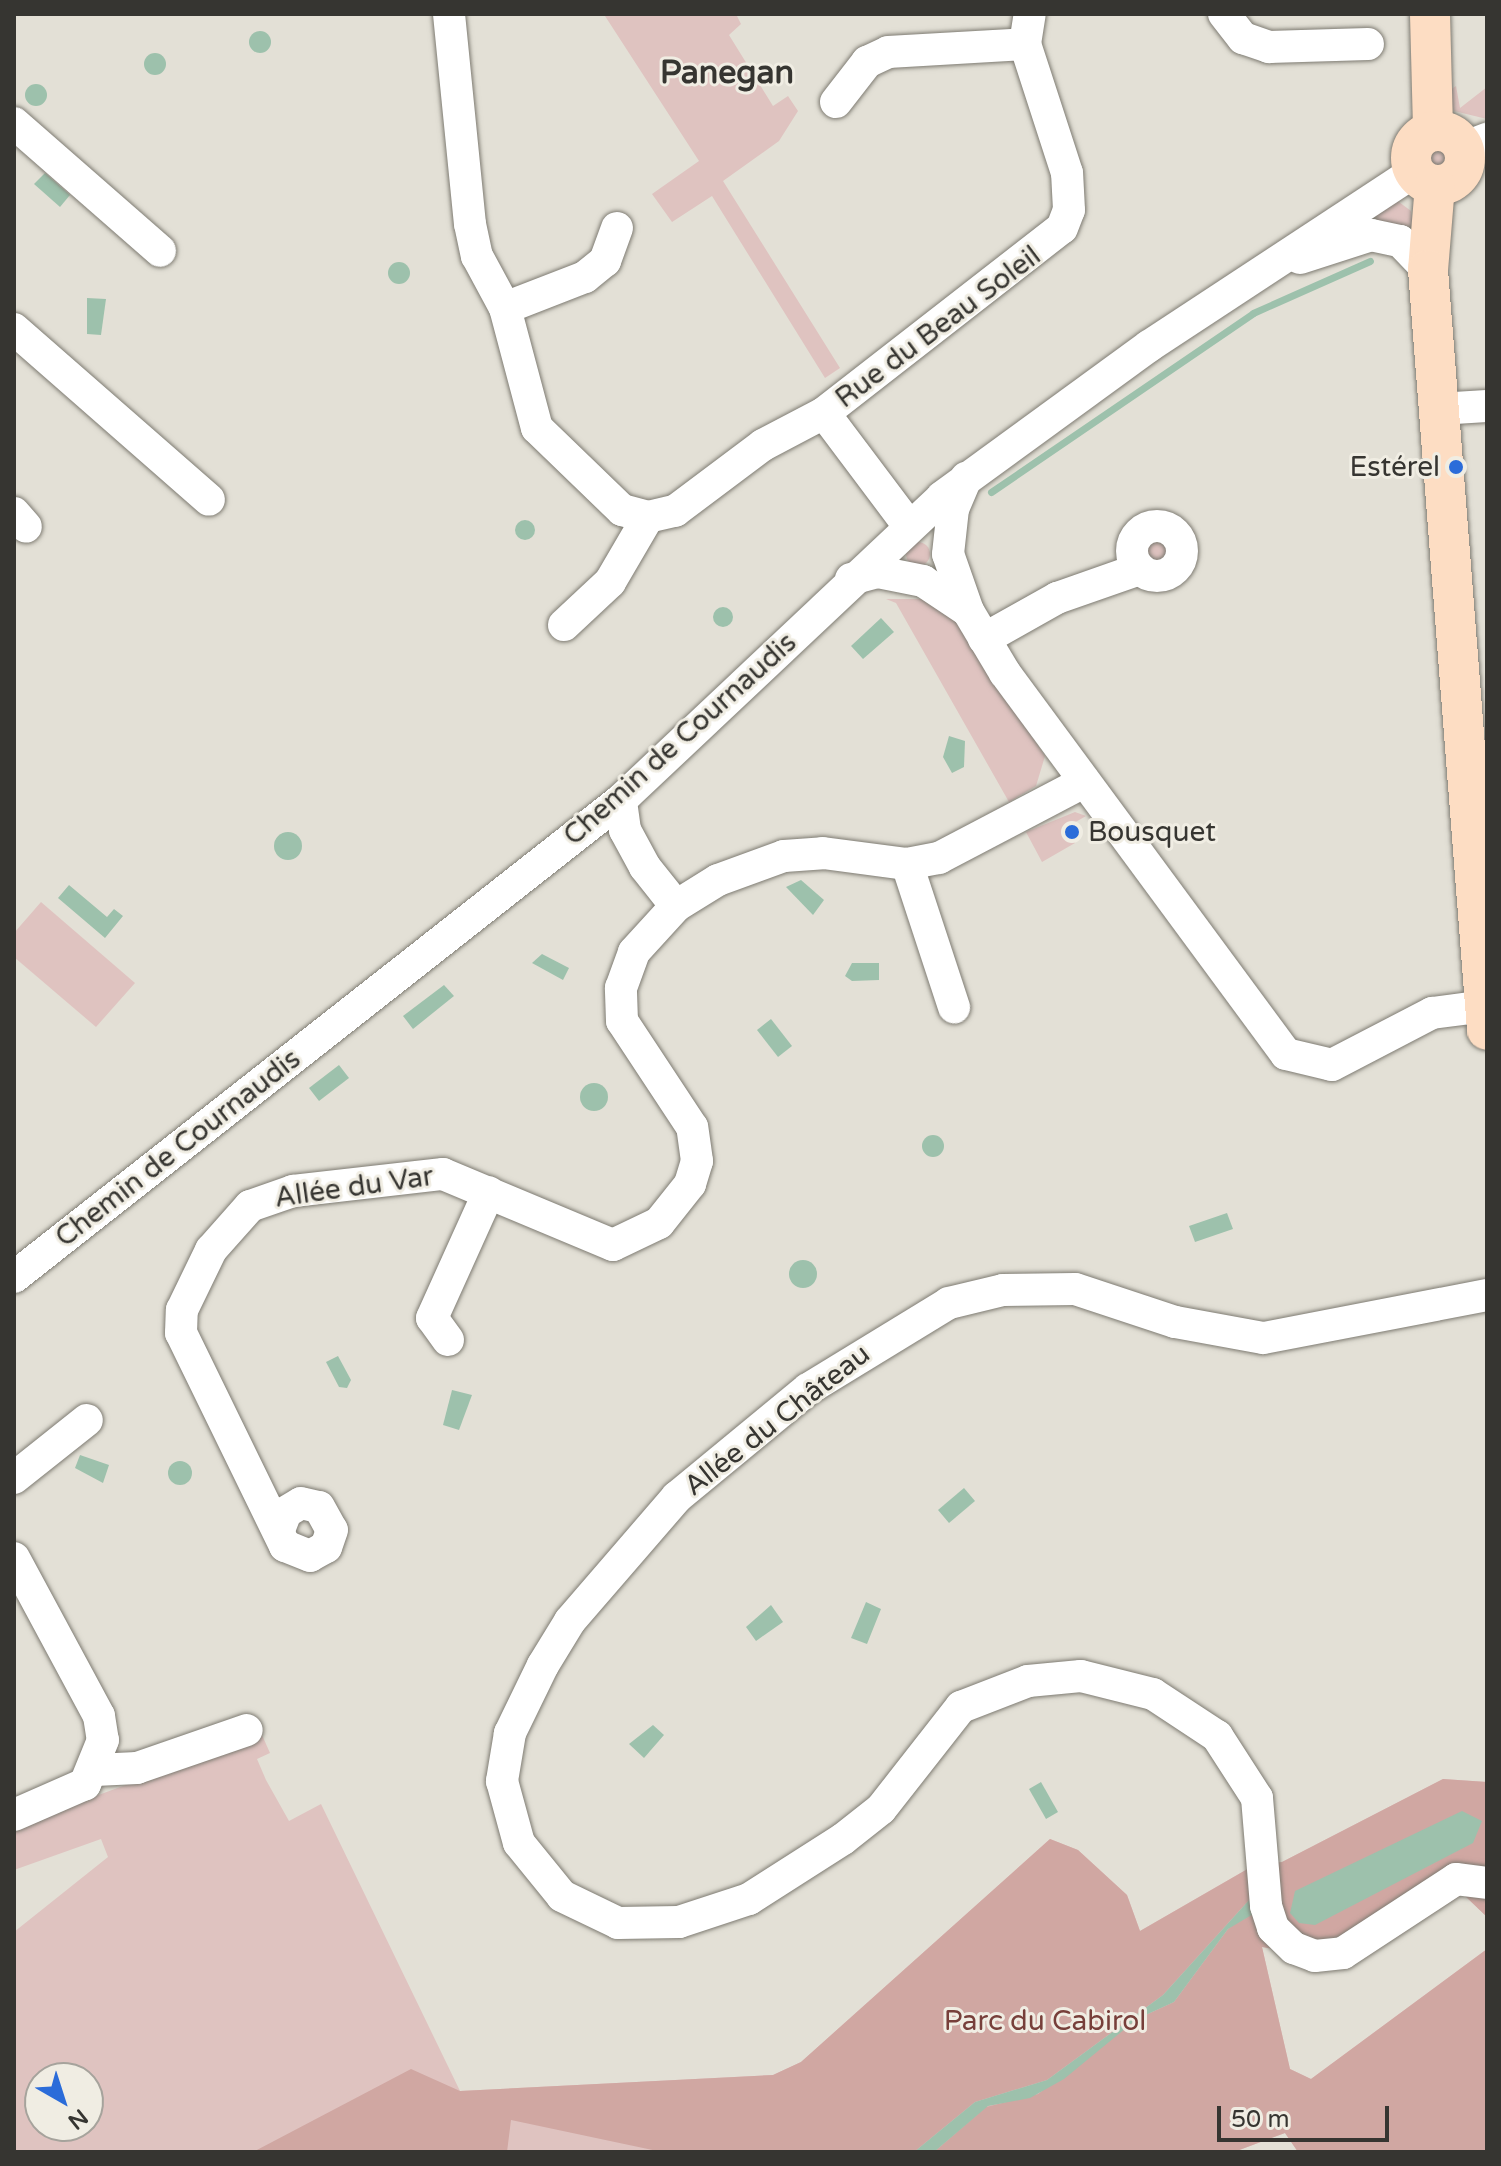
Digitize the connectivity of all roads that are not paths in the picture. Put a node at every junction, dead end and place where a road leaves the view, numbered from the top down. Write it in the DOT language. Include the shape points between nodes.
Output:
graph roads {
  1 [pos="449,14"];
  2 [pos="1224,14"];
  3 [pos="1430,14"];
  4 [pos="1027,29"];
  5 [pos="1368,44"];
  6 [pos="836,102"];
  7 [pos="14,123"];
  8 [pos="1461,139"];
  9 [pos="1425,178"];
  10 [pos="617,228"];
  11 [pos="160,251"];
  12 [pos="1428,270"];
  13 [pos="1232,290"];
  14 [pos="505,308"];
  15 [pos="14,329"];
  16 [pos="1487,406"];
  17 [pos="1438,409"];
  18 [pos="824,413"];
  19 [pos="966,478"];
  20 [pos="209,500"];
  21 [pos="648,517"];
  22 [pos="913,520"];
  23 [pos="948,554"];
  24 [pos="1140,569"];
  25 [pos="851,579"];
  26 [pos="923,581"];
  27 [pos="968,611"];
  28 [pos="564,625"];
  29 [pos="984,639"];
  30 [pos="1084,782"];
  31 [pos="610,809"];
  32 [pos="907,864"];
  33 [pos="676,906"];
  34 [pos="954,1007"];
  35 [pos="1486,1018"];
  36 [pos="489,1192"];
  37 [pos="14,1277"];
  38 [pos="1487,1295"];
  39 [pos="448,1340"];
  40 [pos="87,1420"];
  41 [pos="14,1478"];
  42 [pos="279,1530"];
  43 [pos="14,1558"];
  44 [pos="247,1730"];
  45 [pos="95,1770"];
  46 [pos="14,1815"];
  47 [pos="1487,1883"];
  1 -- 14 [label="street" via="470,224 477,256"];
  2 -- 5 [label="street" via="1243,38 1269,47"];
  3 -- 8 [label="main road"];
  4 -- 6 [label="street" via="888,52 867,62"];
  4 -- 18 [label="street, Rue du Beau Soleil" via="1067,173 1069,210 1062,228"];
  7 -- 11 [label="street"];
  8 -- 9 [label="main road" via="1460,174"];
  9 -- 12 [label="main road"];
  9 -- 13 [label="street, Chemin de Cournaudis"];
  10 -- 14 [label="street" via="605,261 585,277"];
  12 -- 13 [label="street, Chemin de Cournaudis" via="1400,241 1371,235"];
  12 -- 17 [label="main road"];
  13 -- 19 [label="street, Chemin de Cournaudis"];
  14 -- 21 [label="street" via="537,428 622,510"];
  15 -- 20 [label="street"];
  16 -- 17 [label="street"];
  17 -- 35 [label="main road"];
  18 -- 21 [label="street, Rue du Beau Soleil" via="763,445 675,511"];
  18 -- 22 [label="street, Rue du Beau Soleil"];
  19 -- 22 [label="street, Chemin de Cournaudis"];
  19 -- 23 [label="street"];
  21 -- 28 [label="street" via="610,582"];
  22 -- 23 [label="street, Rue du Beau Soleil"];
  22 -- 25 [label="street, Chemin de Cournaudis"];
  23 -- 26 [label="street"];
  23 -- 27 [label="street"];
  24 -- 29 [label="street" via="1057,598"];
  25 -- 26 [label="street" via="878,572"];
  25 -- 31 [label="street, Chemin de Cournaudis"];
  26 -- 27 [label="street"];
  27 -- 29 [label="street"];
  29 -- 30 [label="street"];
  30 -- 32 [label="street, Allée du Var" via="965,849"];
  30 -- 35 [label="street" via="1271,1040 1294,1059 1341,1063 1432,1013"];
  31 -- 33 [label="street"];
  31 -- 37 [label="street, Chemin de Cournaudis"];
  32 -- 33 [label="street, Allée du Var" via="823,853 784,856 718,880"];
  32 -- 34 [label="street"];
  33 -- 36 [label="street, Allée du Var" via="634,952 620,1006 627,1036 696,1137 694,1173 682,1197 642,1236 613,1245"];
  36 -- 39 [label="street" via="432,1318"];
  36 -- 42 [label="street, Allée du Var" via="427,1173 270,1196 250,1206 211,1250 182,1310 181,1333"];
  38 -- 47 [label="street, Allée du Château" via="1263,1338 1175,1322 1075,1289 1003,1290 949,1303 808,1389 677,1497 570,1621 510,1733 502,1781 519,1843 562,1896 618,1923 679,1922 749,1899 843,1839 881,1809 961,1707 1028,1681 1081,1676 1153,1694 1217,1736 1257,1798 1266,1906 1273,1928 1294,1948 1315,1956 1343,1953 1456,1879"];
  40 -- 41 [label="street"];
  43 -- 45 [label="street" via="99,1716 103,1740"];
  44 -- 45 [label="street" via="137,1768"];
  45 -- 46 [label="street" via="77,1790"];
}
